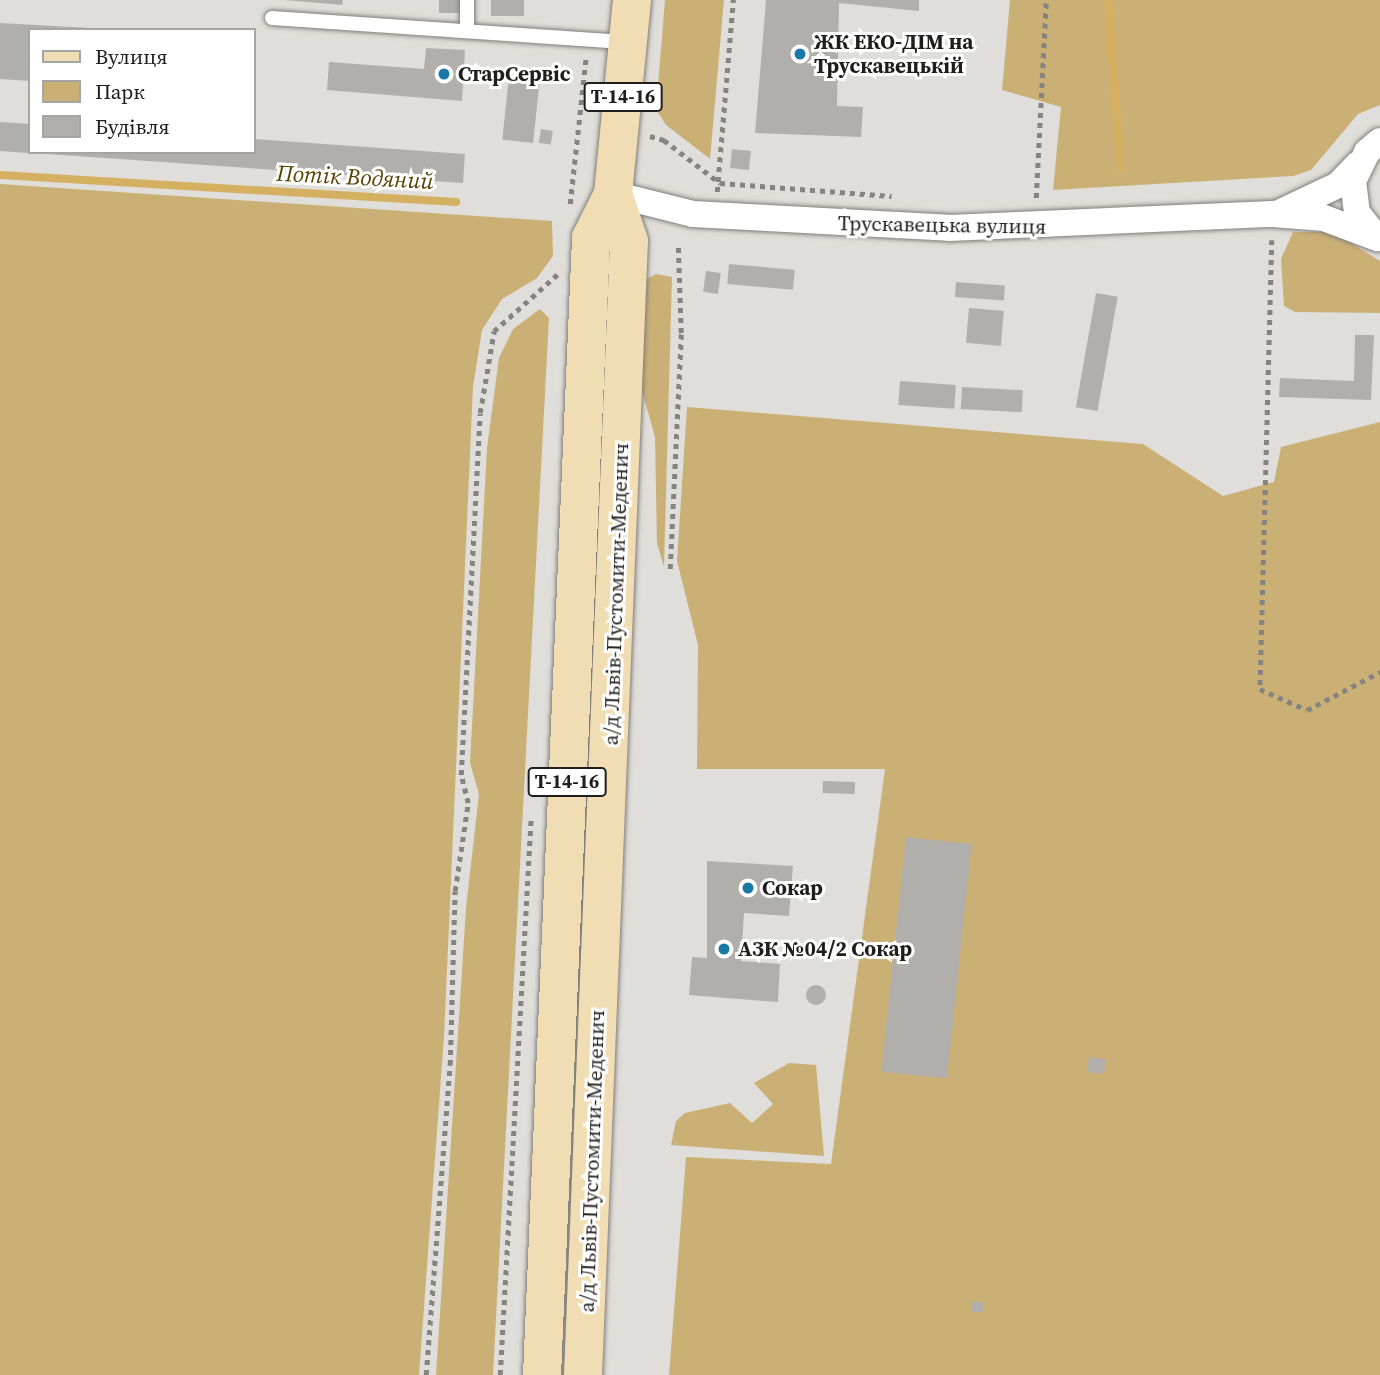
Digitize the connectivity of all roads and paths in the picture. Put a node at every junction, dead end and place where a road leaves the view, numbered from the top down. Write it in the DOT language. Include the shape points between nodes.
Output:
graph roads {
  1 [pos="467,0"];
  2 [pos="632,0"];
  3 [pos="733,0"];
  4 [pos="1046,0"];
  5 [pos="272,18"];
  6 [pos="467,31"];
  7 [pos="588,40"];
  8 [pos="628,42"];
  9 [pos="648,136"];
  10 [pos="1380,141"];
  11 [pos="1357,165"];
  12 [pos="720,183"];
  13 [pos="705,192"];
  14 [pos="613,194"];
  15 [pos="905,197"];
  16 [pos="1049,202"];
  17 [pos="1024,203"];
  18 [pos="1036,204"];
  19 [pos="1273,215"];
  20 [pos="569,217"];
  21 [pos="1379,238"];
  22 [pos="678,244"];
  23 [pos="563,261"];
  24 [pos="561,271"];
  25 [pos="560,284"];
  26 [pos="670,569"];
  27 [pos="1380,672"];
  28 [pos="531,808"];
  29 [pos="426,1375"];
  30 [pos="499,1375"];
  31 [pos="542,1375"];
  32 [pos="583,1375"];
  1 -- 6 [label="lane"];
  2 -- 8 [label="main road, Т-14-16"];
  3 -- 12 [label="path"];
  4 -- 18 [label="path"];
  5 -- 6 [label="lane"];
  6 -- 7 [label="lane"];
  7 -- 8 [label="lane"];
  7 -- 20 [label="path"];
  8 -- 14 [label="main road, Т-14-16"];
  9 -- 12 [label="path" via="664,140"];
  10 -- 11 [label="street, Трускавецька вулиця"];
  11 -- 19 [label="street, Трускавецька вулиця" via="1306,205"];
  11 -- 21 [label="street" via="1354,205"];
  12 -- 13 [label="path" via="715,195"];
  12 -- 15 [label="path"];
  14 -- 19 [label="street, Трускавецька вулиця" via="693,214 949,228"];
  14 -- 31 [label="main road, Т-14-16" via="591,238"];
  14 -- 32 [label="main road, а/д Львів-Пустомити-Меденич / Т-14-16" via="629,241"];
  16 -- 18 [label="path"];
  17 -- 18 [label="path"];
  19 -- 21 [label="street, Трускавецька вулиця" via="1324,218"];
  19 -- 27 [label="path" via="1260,688 1307,709"];
  22 -- 26 [label="path" via="681,333"];
  23 -- 24 [label="path"];
  24 -- 25 [label="path"];
  24 -- 29 [label="path" via="494,331 480,413 461,775 468,803 455,891 450,1065"];
  28 -- 30 [label="path"];
}
